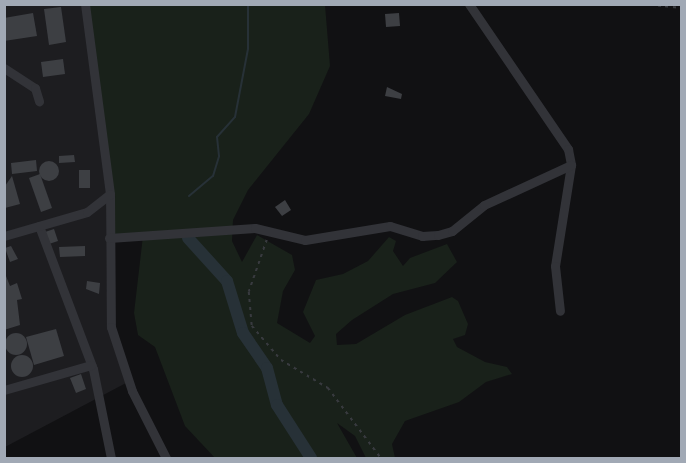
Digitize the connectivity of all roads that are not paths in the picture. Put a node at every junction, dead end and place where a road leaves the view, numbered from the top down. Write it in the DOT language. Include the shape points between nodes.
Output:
graph roads {
  1 [pos="85,4"];
  2 [pos="469,4"];
  3 [pos="4,68"];
  4 [pos="39,101"];
  5 [pos="571,165"];
  6 [pos="110,194"];
  7 [pos="39,226"];
  8 [pos="4,236"];
  9 [pos="109,238"];
  10 [pos="560,311"];
  11 [pos="91,364"];
  12 [pos="4,390"];
  13 [pos="111,459"];
  14 [pos="166,459"];
  1 -- 6 [label="street"];
  2 -- 5 [label="street" via="564,141"];
  3 -- 4 [label="street" via="35,88"];
  5 -- 9 [label="street" via="479,207 452,231 438,235 367,227 304,240 268,230"];
  5 -- 10 [label="street" via="555,266"];
  6 -- 7 [label="street" via="93,210"];
  6 -- 9 [label="street"];
  7 -- 8 [label="street"];
  7 -- 11 [label="street"];
  9 -- 14 [label="street" via="110,313 115,346"];
  11 -- 12 [label="street"];
  11 -- 13 [label="street"];
}
